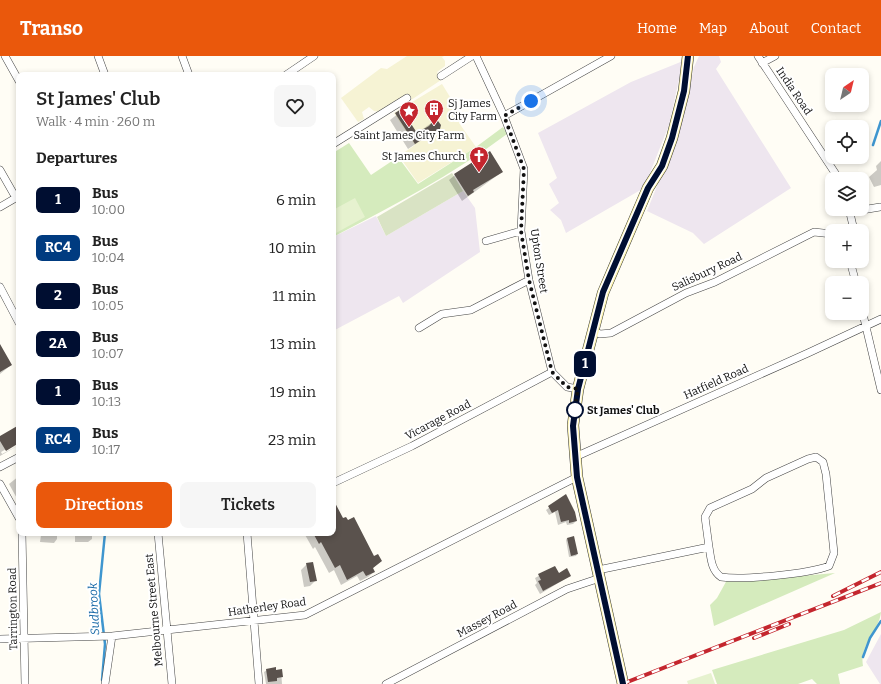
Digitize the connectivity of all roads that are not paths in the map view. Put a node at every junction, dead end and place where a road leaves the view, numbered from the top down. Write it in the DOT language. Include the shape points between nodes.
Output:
graph roads {
  1 [pos="5,56"];
  2 [pos="98,56"];
  3 [pos="182,56"];
  4 [pos="314,56"];
  5 [pos="472,56"];
  6 [pos="476,56"];
  7 [pos="611,56"];
  8 [pos="688,56"];
  9 [pos="775,56"];
  10 [pos="760,59"];
  11 [pos="104,72"];
  12 [pos="188,72"];
  13 [pos="290,72"];
  14 [pos="16,76"];
  15 [pos="441,76"];
  16 [pos="407,98"];
  17 [pos="504,116"];
  18 [pos="336,142"];
  19 [pos="0,170"];
  20 [pos="834,172"];
  21 [pos="16,195"];
  22 [pos="16,198"];
  23 [pos="0,207"];
  24 [pos="880,207"];
  25 [pos="869,208"];
  26 [pos="521,231"];
  27 [pos="825,233"];
  28 [pos="486,241"];
  29 [pos="529,280"];
  30 [pos="0,287"];
  31 [pos="16,317"];
  32 [pos="881,319"];
  33 [pos="864,320"];
  34 [pos="866,326"];
  35 [pos="419,328"];
  36 [pos="593,331"];
  37 [pos="552,372"];
  38 [pos="578,389"];
  39 [pos="881,390"];
  40 [pos="575,457"];
  41 [pos="16,459"];
  42 [pos="0,468"];
  43 [pos="577,477"];
  44 [pos="336,483"];
  45 [pos="1,488"];
  46 [pos="16,513"];
  47 [pos="22,536"];
  48 [pos="158,536"];
  49 [pos="247,536"];
  50 [pos="709,547"];
  51 [pos="599,574"];
  52 [pos="253,622"];
  53 [pos="167,629"];
  54 [pos="112,636"];
  55 [pos="24,638"];
  56 [pos="0,639"];
  57 [pos="25,684"];
  58 [pos="105,684"];
  59 [pos="172,684"];
  60 [pos="259,684"];
  61 [pos="386,684"];
  62 [pos="623,684"];
  1 -- 14 [label="street"];
  2 -- 11 [label="street"];
  3 -- 12 [label="street"];
  4 -- 13 [label="street"];
  5 -- 15 [label="street"];
  6 -- 17 [label="street, Upton Street"];
  7 -- 17 [label="street"];
  8 -- 36 [label="main road" via="684,91 672,138 662,166 648,188 603,292"];
  9 -- 10 [label="street"];
  10 -- 20 [label="street, India Road"];
  16 -- 18 [label="street"];
  17 -- 26 [label="street, Upton Street" via="524,169"];
  19 -- 21 [label="street"];
  22 -- 23 [label="street"];
  24 -- 25 [label="street"];
  26 -- 28 [label="street"];
  26 -- 29 [label="street, Upton Street"];
  27 -- 36 [label="street, Salisbury Road" via="814,232 715,282 686,292 611,333 600,334"];
  29 -- 35 [label="street" via="471,310 442,314"];
  29 -- 37 [label="street, Upton Street"];
  30 -- 31 [label="street"];
  32 -- 34 [label="street, Hatfield Road"];
  33 -- 34 [label="street"];
  34 -- 39 [label="street"];
  34 -- 40 [label="street, Hatfield Road"];
  36 -- 38 [label="main road"];
  37 -- 38 [label="street" via="567,387"];
  37 -- 44 [label="street, Vicarage Road" via="412,446"];
  38 -- 40 [label="main road" via="573,426"];
  40 -- 43 [label="main road"];
  41 -- 42 [label="street"];
  43 -- 51 [label="main road"];
  43 -- 52 [label="street, Hatherley Road" via="318,610 305,615"];
  45 -- 46 [label="street"];
  47 -- 55 [label="street, Tarrington Road"];
  48 -- 53 [label="street, Melbourne Street East"];
  49 -- 52 [label="street"];
  50 -- 50 [label="street" via="713,568 721,577 758,576 829,566 834,552 824,462 816,457 808,459 710,508 704,517"];
  50 -- 51 [label="street, Massey Road"];
  51 -- 61 [label="street, Massey Road"];
  51 -- 62 [label="main road"];
  52 -- 53 [label="street, Hatherley Road"];
  52 -- 60 [label="street"];
  53 -- 54 [label="street, Hatherley Road"];
  53 -- 59 [label="street, Melbourne Street East"];
  54 -- 55 [label="street, Hatherley Road"];
  54 -- 58 [label="street"];
  55 -- 56 [label="street, Hatherley Road"];
  55 -- 57 [label="street, Tarrington Road"];
}
